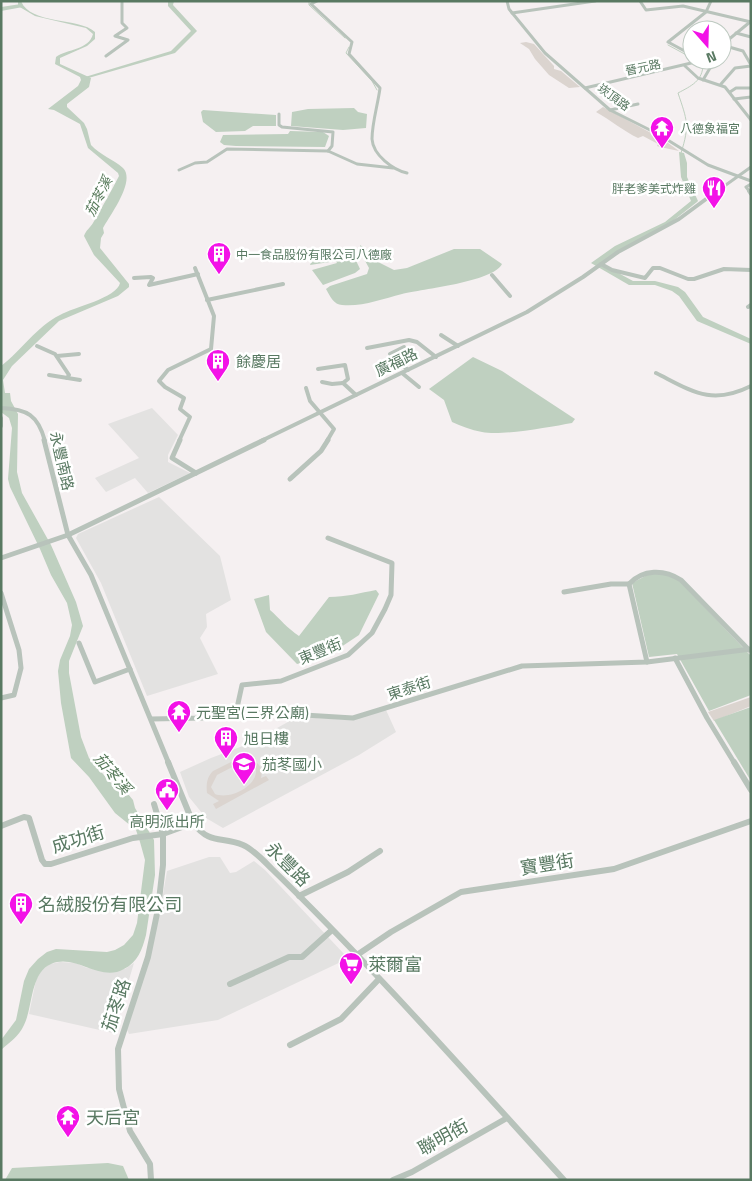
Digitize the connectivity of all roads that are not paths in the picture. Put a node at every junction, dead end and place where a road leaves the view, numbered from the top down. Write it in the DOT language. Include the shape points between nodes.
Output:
graph roads {
  1 [pos="122,1"];
  2 [pos="317,1"];
  3 [pos="507,1"];
  4 [pos="595,1"];
  5 [pos="640,1"];
  6 [pos="711,1"];
  7 [pos="707,10"];
  8 [pos="512,13"];
  9 [pos="695,20"];
  10 [pos="751,22"];
  11 [pos="682,31"];
  12 [pos="736,33"];
  13 [pos="732,36"];
  14 [pos="751,37"];
  15 [pos="732,48"];
  16 [pos="751,49"];
  17 [pos="682,50"];
  18 [pos="743,51"];
  19 [pos="106,56"];
  20 [pos="751,65"];
  21 [pos="682,67"];
  22 [pos="690,70"];
  23 [pos="709,70"];
  24 [pos="703,80"];
  25 [pos="721,84"];
  26 [pos="585,88"];
  27 [pos="751,88"];
  28 [pos="730,92"];
  29 [pos="751,97"];
  30 [pos="734,99"];
  31 [pos="638,104"];
  32 [pos="610,110"];
  33 [pos="279,114"];
  34 [pos="751,120"];
  35 [pos="328,151"];
  36 [pos="751,167"];
  37 [pos="394,168"];
  38 [pos="179,170"];
  39 [pos="407,173"];
  40 [pos="736,176"];
  41 [pos="751,182"];
  42 [pos="751,194"];
  43 [pos="601,264"];
  44 [pos="195,268"];
  45 [pos="751,270"];
  46 [pos="198,274"];
  47 [pos="492,275"];
  48 [pos="134,278"];
  49 [pos="283,284"];
  50 [pos="510,296"];
  51 [pos="207,300"];
  52 [pos="441,335"];
  53 [pos="37,346"];
  54 [pos="458,346"];
  55 [pos="404,347"];
  56 [pos="367,348"];
  57 [pos="79,354"];
  58 [pos="57,356"];
  59 [pos="436,357"];
  60 [pos="318,369"];
  61 [pos="408,370"];
  62 [pos="402,373"];
  63 [pos="49,374"];
  64 [pos="656,374"];
  65 [pos="67,378"];
  66 [pos="80,380"];
  67 [pos="322,382"];
  68 [pos="343,383"];
  69 [pos="419,386"];
  70 [pos="751,386"];
  71 [pos="306,388"];
  72 [pos="356,395"];
  73 [pos="1,408"];
  74 [pos="320,413"];
  75 [pos="1,418"];
  76 [pos="1,426"];
  77 [pos="196,473"];
  78 [pos="290,479"];
  79 [pos="68,535"];
  80 [pos="328,538"];
  81 [pos="1,558"];
  82 [pos="629,584"];
  83 [pos="564,592"];
  84 [pos="1,593"];
  85 [pos="79,643"];
  86 [pos="750,650"];
  87 [pos="675,658"];
  88 [pos="647,662"];
  89 [pos="130,669"];
  90 [pos="1,698"];
  91 [pos="237,708"];
  92 [pos="151,719"];
  93 [pos="751,790"];
  94 [pos="154,804"];
  95 [pos="751,821"];
  96 [pos="193,823"];
  97 [pos="1,826"];
  98 [pos="164,834"];
  99 [pos="380,851"];
  100 [pos="299,896"];
  101 [pos="332,930"];
  102 [pos="357,955"];
  103 [pos="379,979"];
  104 [pos="230,984"];
  105 [pos="290,1045"];
  106 [pos="507,1118"];
  107 [pos="151,1180"];
  108 [pos="393,1180"];
  109 [pos="564,1180"];
  1 -- 19 [label="street" via="122,23 127,28 116,36 128,40"];
  2 -- 37 [label="street" via="311,4 352,42 348,54 380,88 372,141 383,160"];
  3 -- 8 [label="street, 崁頂路"];
  4 -- 8 [label="street"];
  5 -- 7 [label="street" via="646,10 683,6"];
  6 -- 7 [label="street"];
  7 -- 9 [label="street"];
  7 -- 10 [label="street"];
  8 -- 26 [label="street, 崁頂路" via="546,53"];
  10 -- 12 [label="street"];
  11 -- 17 [label="street" via="668,42"];
  12 -- 13 [label="street"];
  12 -- 14 [label="street"];
  15 -- 18 [label="street"];
  16 -- 18 [label="street"];
  18 -- 20 [label="street"];
  20 -- 25 [label="street" via="734,68"];
  21 -- 26 [label="street, 晉元路"];
  22 -- 24 [label="street"];
  23 -- 24 [label="street"];
  24 -- 25 [label="street"];
  25 -- 28 [label="street"];
  26 -- 32 [label="street, 崁頂路"];
  27 -- 28 [label="street" via="736,88"];
  28 -- 30 [label="street"];
  29 -- 30 [label="street"];
  30 -- 34 [label="street"];
  31 -- 32 [label="street"];
  32 -- 40 [label="street, 崁頂路" via="708,165"];
  33 -- 35 [label="street" via="282,127 332,132 332,146"];
  35 -- 37 [label="street" via="357,164"];
  35 -- 38 [label="street" via="224,149 207,162 194,163"];
  36 -- 40 [label="street, 廣福路"];
  37 -- 39 [label="street"];
  40 -- 41 [label="street, 崁頂路"];
  40 -- 43 [label="street, 廣福路" via="666,225"];
  41 -- 42 [label="street" via="746,187"];
  43 -- 45 [label="street" via="645,278 653,268 688,279 724,269"];
  43 -- 54 [label="street, 廣福路" via="527,312"];
  44 -- 46 [label="street"];
  46 -- 48 [label="street" via="149,285 151,277"];
  46 -- 51 [label="street"];
  47 -- 50 [label="street"];
  49 -- 51 [label="street"];
  51 -- 77 [label="street" via="214,316 211,349 168,370 159,381 184,398 180,409 190,417 172,458"];
  52 -- 54 [label="street"];
  53 -- 58 [label="street"];
  54 -- 59 [label="street, 廣福路"];
  55 -- 61 [label="street" via="390,354"];
  56 -- 59 [label="street" via="409,340 417,342"];
  57 -- 58 [label="street"];
  58 -- 65 [label="street" via="69,375"];
  59 -- 61 [label="street, 廣福路"];
  60 -- 68 [label="street" via="344,365 348,379"];
  61 -- 62 [label="street, 廣福路"];
  62 -- 69 [label="street"];
  62 -- 72 [label="street, 廣福路"];
  63 -- 65 [label="street"];
  64 -- 70 [label="street" via="710,397 730,395"];
  65 -- 66 [label="street"];
  67 -- 68 [label="street"];
  68 -- 72 [label="street"];
  71 -- 74 [label="street" via="310,401"];
  72 -- 74 [label="street, 廣福路"];
  73 -- 79 [label="street, 永豐南路" via="25,411 41,427"];
  74 -- 77 [label="street, 廣福路"];
  74 -- 78 [label="street" via="334,429 321,451"];
  75 -- 76 [label="street"];
  77 -- 79 [label="street, 廣福路"];
  79 -- 81 [label="street, 廣福路"];
  79 -- 89 [label="street, 永豐路" via="91,575"];
  80 -- 91 [label="street, 東豐街" via="392,563 391,595 385,609 372,633 348,655 281,681 242,685"];
  82 -- 83 [label="street"];
  82 -- 86 [label="street" via="648,573 665,571 677,576"];
  82 -- 88 [label="street"];
  84 -- 90 [label="street" via="19,650 21,668 14,695"];
  85 -- 89 [label="street" via="94,682"];
  86 -- 87 [label="street, 東泰街"];
  87 -- 88 [label="street, 東泰街"];
  87 -- 93 [label="street"];
  88 -- 91 [label="street, 東泰街" via="522,666 352,718"];
  89 -- 92 [label="street, 永豐路"];
  91 -- 92 [label="street, 東泰街" via="203,718"];
  92 -- 96 [label="street, 永豐路"];
  94 -- 98 [label="street"];
  95 -- 102 [label="street, 寶豐街" via="614,869 461,892"];
  96 -- 98 [label="street"];
  96 -- 100 [label="street, 永豐路" via="206,837 251,848"];
  97 -- 98 [label="street, 成功街" via="29,818 45,864 136,838"];
  98 -- 107 [label="street, 茄苳路" via="158,909 148,957 118,1050 119,1089 130,1131 150,1164"];
  99 -- 100 [label="street" via="348,872"];
  100 -- 101 [label="street, 永豐路"];
  101 -- 102 [label="street, 永豐路"];
  101 -- 104 [label="street" via="302,957 289,958"];
  102 -- 103 [label="street, 永豐路"];
  103 -- 105 [label="street" via="341,1019"];
  103 -- 106 [label="street, 永豐路"];
  106 -- 108 [label="street, 聯明街"];
  106 -- 109 [label="street, 永豐路"];
}
